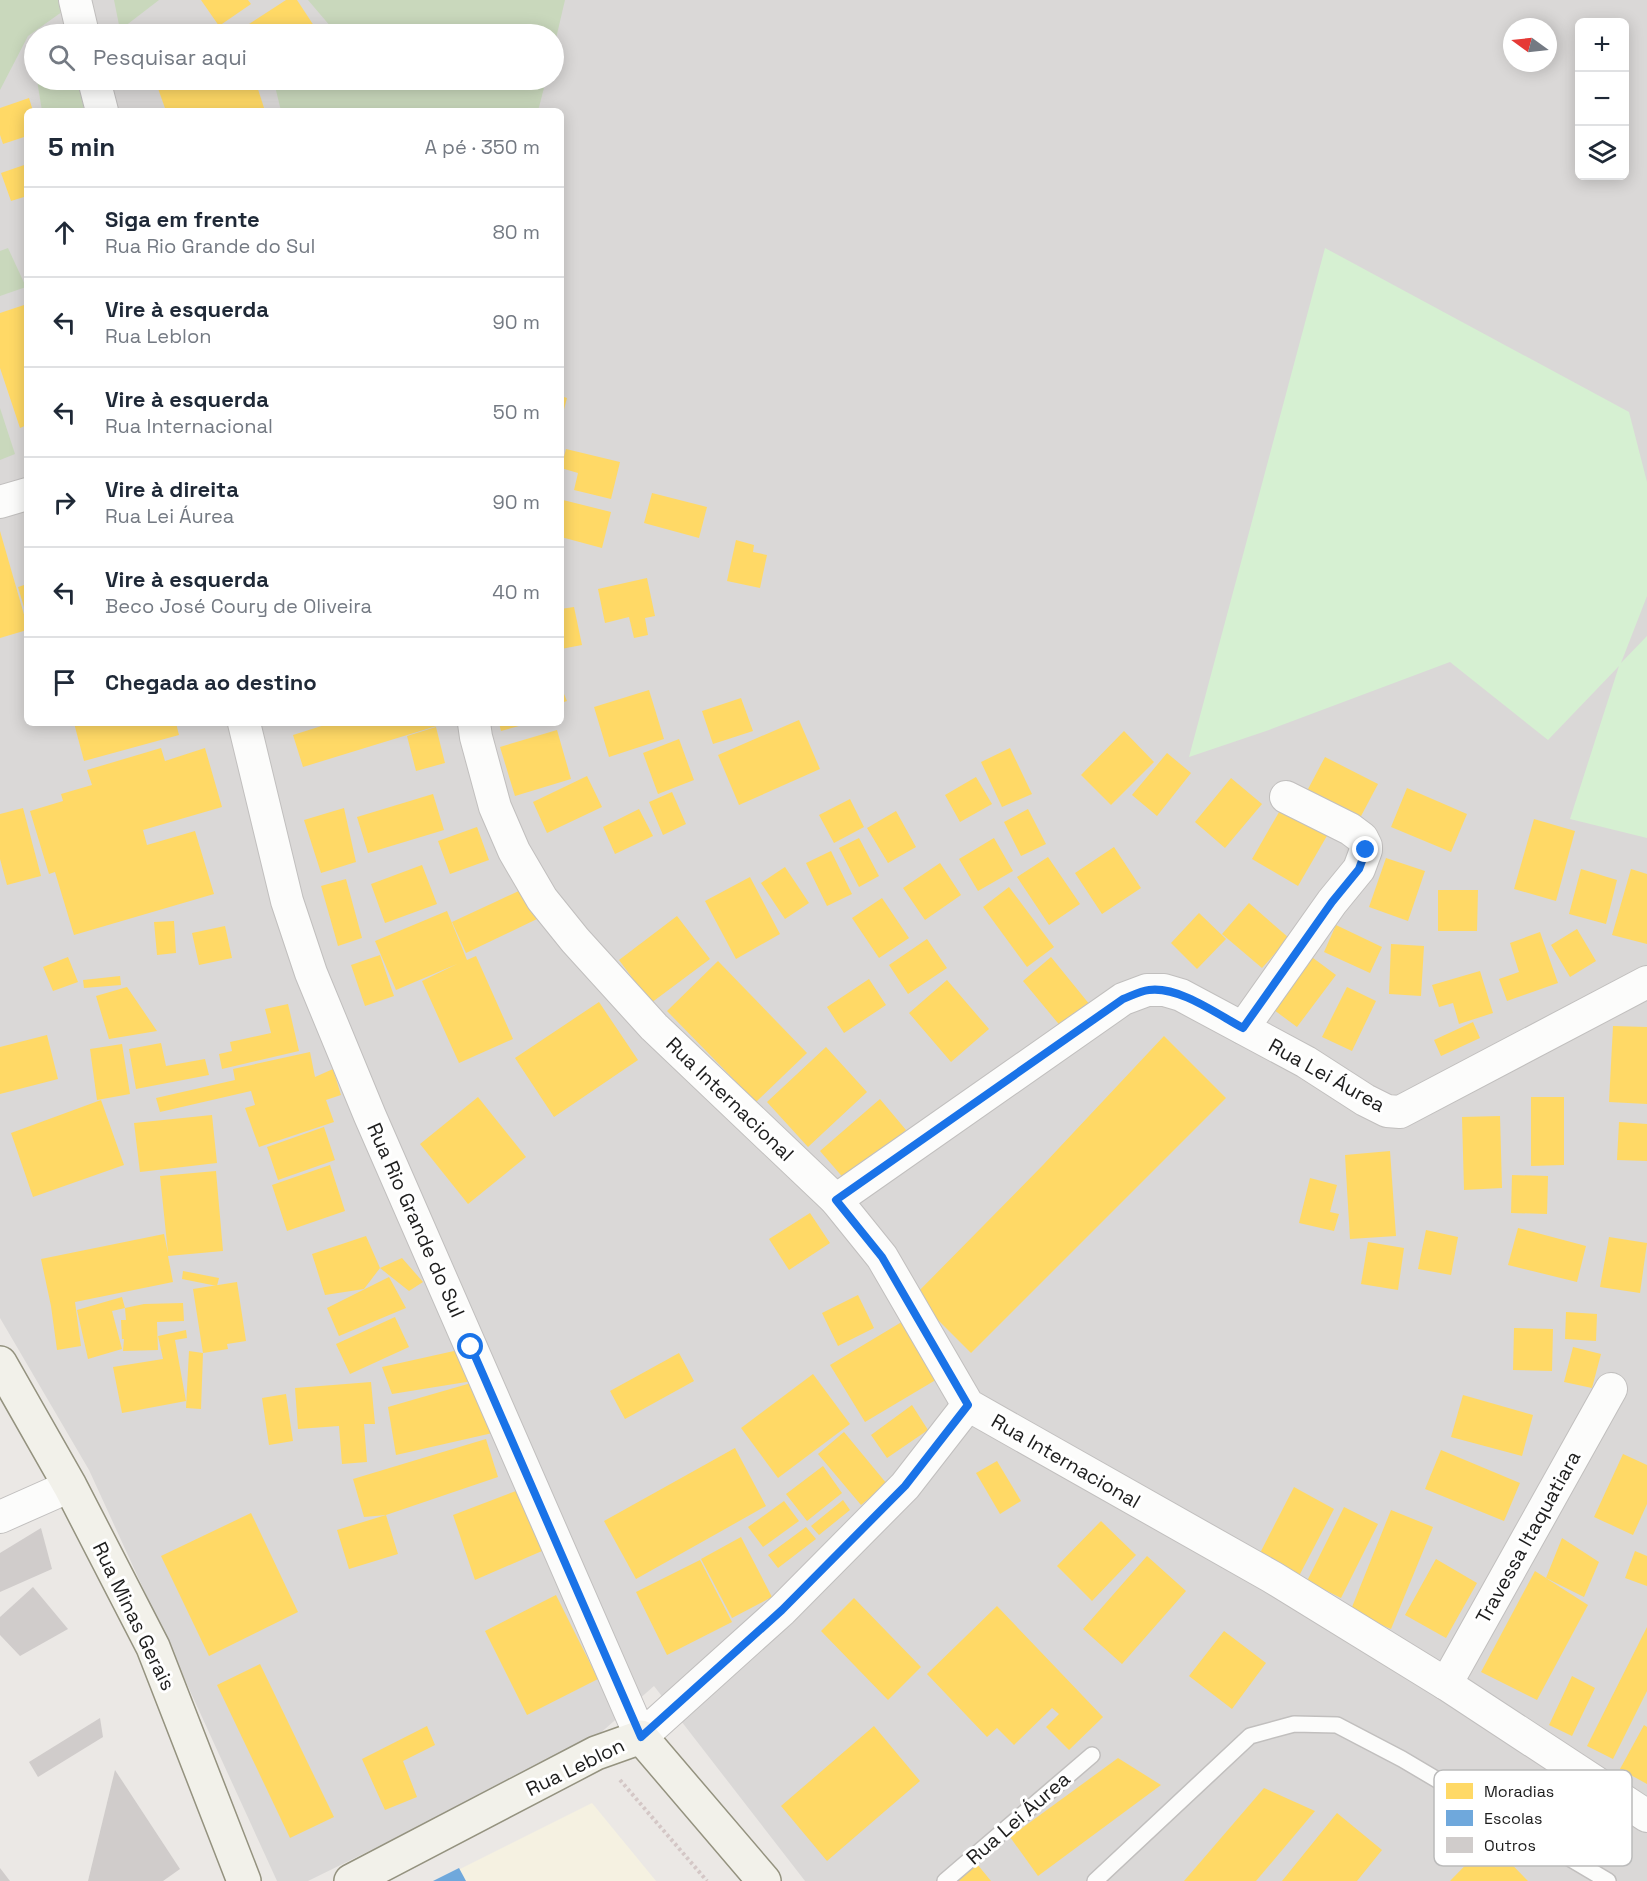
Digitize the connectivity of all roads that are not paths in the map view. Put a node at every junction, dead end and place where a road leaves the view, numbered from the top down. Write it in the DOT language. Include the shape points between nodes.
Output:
graph roads {
  1 [pos="75,0"];
  2 [pos="81,24"];
  3 [pos="97,90"];
  4 [pos="101,108"];
  5 [pos="24,495"];
  6 [pos="0,502"];
  7 [pos="245,726"];
  8 [pos="474,726"];
  9 [pos="1286,797"];
  10 [pos="1647,982"];
  11 [pos="1243,1028"];
  12 [pos="836,1200"];
  13 [pos="0,1363"];
  14 [pos="1611,1389"];
  15 [pos="968,1405"];
  16 [pos="70,1486"];
  17 [pos="0,1517"];
  18 [pos="1446,1684"];
  19 [pos="641,1737"];
  20 [pos="1092,1755"];
  21 [pos="1577,1770"];
  22 [pos="1434,1778"];
  23 [pos="1632,1806"];
  24 [pos="1647,1816"];
  25 [pos="1583,1866"];
  26 [pos="244,1881"];
  27 [pos="351,1881"];
  28 [pos="764,1881"];
  29 [pos="945,1881"];
  30 [pos="1095,1881"];
  31 [pos="1608,1881"];
  1 -- 2 [label="street"];
  3 -- 4 [label="street"];
  5 -- 6 [label="street"];
  7 -- 19 [label="street, Rua Rio Grande do Sul" via="287,901 311,973"];
  8 -- 12 [label="street, Rua Internacional" via="495,807 514,850 543,899 654,1027"];
  9 -- 11 [label="street" via="1350,829 1362,838 1366,850 1359,869"];
  10 -- 11 [label="street, Rua Lei Áurea" via="1400,1112 1387,1111 1365,1100"];
  11 -- 12 [label="street, Rua Lei Áurea" via="1164,990 1147,990 1123,999"];
  12 -- 15 [label="street, Rua Internacional" via="882,1257"];
  13 -- 16 [label="street, Rua Minas Gerais"];
  14 -- 18 [label="street, Travessa Itaquatiara"];
  15 -- 18 [label="street, Rua Internacional" via="1272,1577"];
  15 -- 19 [label="street, Rua Leblon" via="905,1486 782,1610"];
  16 -- 17 [label="street"];
  16 -- 26 [label="street, Rua Minas Gerais" via="153,1647"];
  18 -- 21 [label="street, Rua Internacional"];
  19 -- 27 [label="street, Rua Leblon" via="596,1753"];
  19 -- 28 [label="street"];
  20 -- 29 [label="lane, Rua Lei Áurea"];
  22 -- 30 [label="lane" via="1337,1725 1294,1724 1250,1736"];
  23 -- 24 [label="street, Rua Internacional"];
  25 -- 31 [label="lane"];
}
